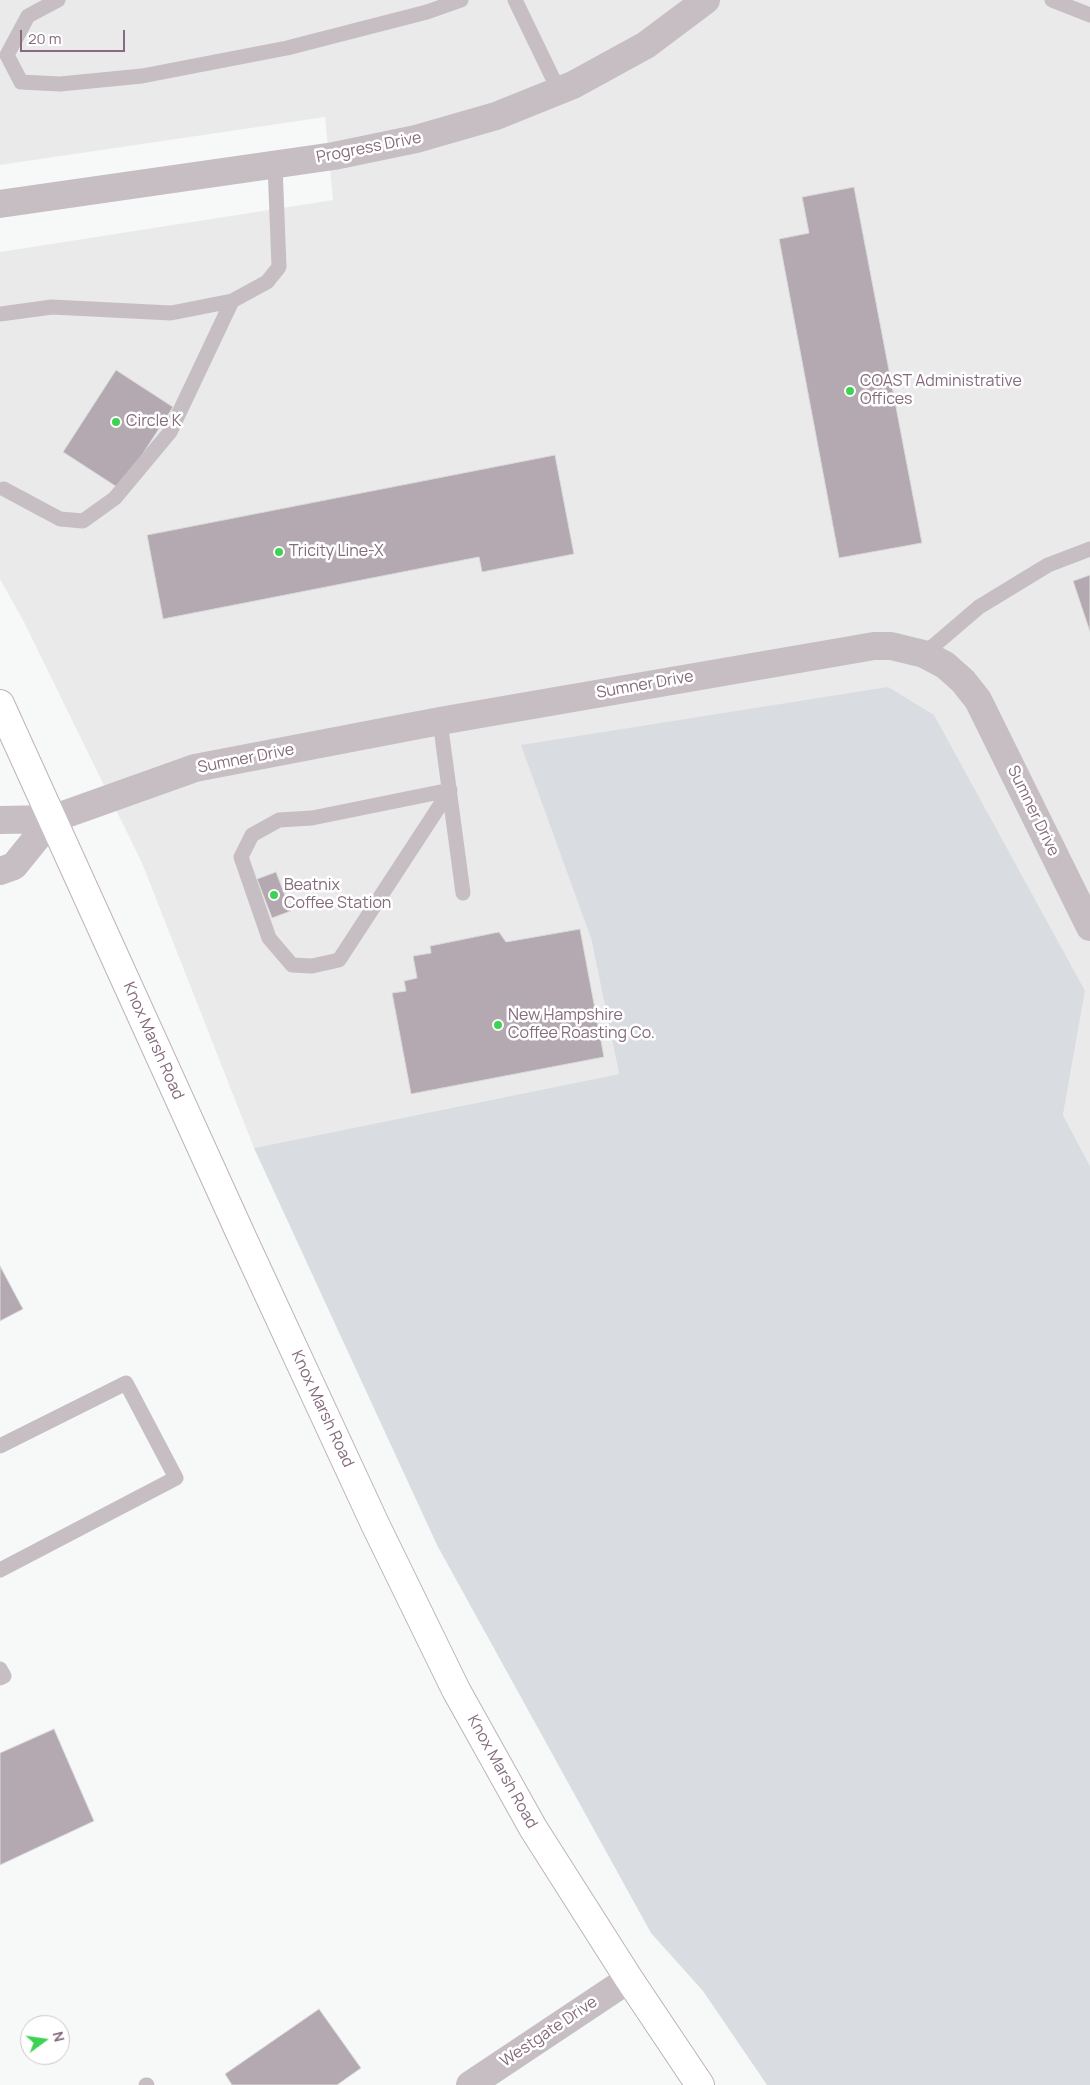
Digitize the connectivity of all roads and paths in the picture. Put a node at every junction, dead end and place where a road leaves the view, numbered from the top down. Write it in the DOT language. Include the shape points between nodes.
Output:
graph roads {
  1 [pos="58,0"];
  2 [pos="461,0"];
  3 [pos="515,0"];
  4 [pos="706,0"];
  5 [pos="1052,0"];
  6 [pos="1090,15"];
  7 [pos="559,91"];
  8 [pos="275,165"];
  9 [pos="0,204"];
  10 [pos="232,301"];
  11 [pos="0,314"];
  12 [pos="1,488"];
  13 [pos="1090,549"];
  14 [pos="924,654"];
  15 [pos="0,704"];
  16 [pos="440,721"];
  17 [pos="450,790"];
  18 [pos="52,819"];
  19 [pos="0,820"];
  20 [pos="0,871"];
  21 [pos="463,893"];
  22 [pos="1084,897"];
  23 [pos="1090,927"];
  24 [pos="0,1446"];
  25 [pos="0,1570"];
  26 [pos="0,1669"];
  27 [pos="0,1678"];
  28 [pos="629,1979"];
  29 [pos="470,2085"];
  30 [pos="700,2085"];
  1 -- 2 [label="lane" via="28,16 8,55 21,82 60,84 142,76 287,48 427,12"];
  3 -- 7 [label="lane"];
  4 -- 7 [label="street, Progress Drive" via="646,45"];
  5 -- 6 [label="lane"];
  7 -- 8 [label="street, Progress Drive" via="496,116 416,139"];
  8 -- 9 [label="street, Progress Drive"];
  8 -- 10 [label="lane" via="279,267 267,282"];
  10 -- 11 [label="lane" via="171,313 52,307"];
  10 -- 12 [label="lane" via="170,432 115,498 83,521 60,519"];
  13 -- 14 [label="lane" via="1048,565 979,607"];
  14 -- 16 [label="street, Sumner Drive" via="891,646 874,646"];
  14 -- 22 [label="street, Sumner Drive" via="945,665 964,681 978,700"];
  15 -- 18 [label="main road, Knox Marsh Road"];
  16 -- 17 [label="lane"];
  16 -- 18 [label="street, Sumner Drive" via="195,768"];
  17 -- 17 [label="lane" via="312,818 279,820 252,835 242,857 269,938 292,965 312,966 338,960"];
  17 -- 21 [label="lane"];
  18 -- 19 [label="street"];
  18 -- 20 [label="street" via="14,866"];
  18 -- 28 [label="main road, Knox Marsh Road" via="346,1461 456,1690 533,1828"];
  22 -- 23 [label="street, Sumner Drive"];
  24 -- 25 [label="lane" via="126,1383 176,1478"];
  26 -- 27 [label="lane" via="4,1676"];
  28 -- 29 [label="street, Westgate Drive"];
  28 -- 30 [label="main road, Knox Marsh Road"];
}
